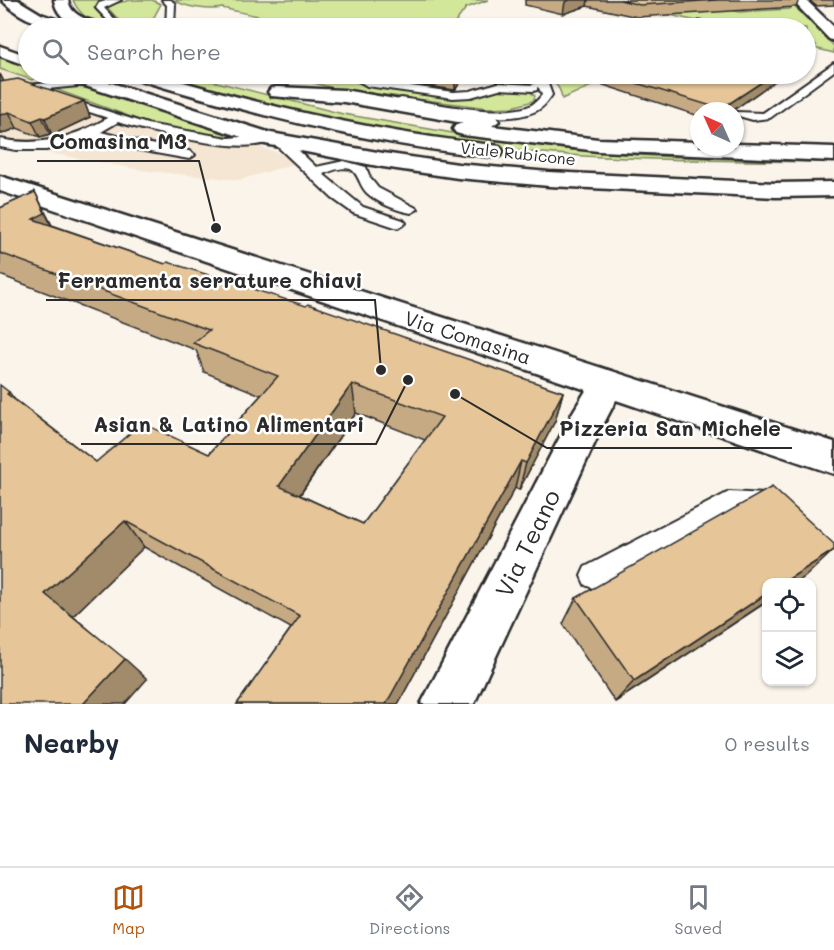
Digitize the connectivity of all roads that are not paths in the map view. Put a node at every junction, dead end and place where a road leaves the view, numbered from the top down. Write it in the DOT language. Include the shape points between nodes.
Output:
graph roads {
  1 [pos="9,0"];
  2 [pos="61,0"];
  3 [pos="117,0"];
  4 [pos="166,0"];
  5 [pos="800,0"];
  6 [pos="8,16"];
  7 [pos="39,18"];
  8 [pos="72,18"];
  9 [pos="110,18"];
  10 [pos="171,18"];
  11 [pos="18,19"];
  12 [pos="818,20"];
  13 [pos="834,22"];
  14 [pos="834,36"];
  15 [pos="0,44"];
  16 [pos="18,48"];
  17 [pos="0,51"];
  18 [pos="18,57"];
  19 [pos="834,66"];
  20 [pos="816,79"];
  21 [pos="32,84"];
  22 [pos="72,84"];
  23 [pos="100,84"];
  24 [pos="166,84"];
  25 [pos="174,84"];
  26 [pos="372,84"];
  27 [pos="486,84"];
  28 [pos="486,84"];
  29 [pos="540,84"];
  30 [pos="810,84"];
  31 [pos="4,85"];
  32 [pos="255,86"];
  33 [pos="27,88"];
  34 [pos="277,92"];
  35 [pos="208,94"];
  36 [pos="0,95"];
  37 [pos="547,95"];
  38 [pos="344,96"];
  39 [pos="744,115"];
  40 [pos="117,118"];
  41 [pos="92,133"];
  42 [pos="690,134"];
  43 [pos="744,135"];
  44 [pos="834,135"];
  45 [pos="274,141"];
  46 [pos="0,142"];
  47 [pos="834,154"];
  48 [pos="189,155"];
  49 [pos="384,160"];
  50 [pos="834,169"];
  51 [pos="361,170"];
  52 [pos="316,173"];
  53 [pos="0,183"];
  54 [pos="834,189"];
  55 [pos="57,201"];
  56 [pos="411,209"];
  57 [pos="24,216"];
  58 [pos="398,223"];
  59 [pos="608,383"];
  60 [pos="834,458"];
  61 [pos="784,514"];
  62 [pos="596,576"];
  63 [pos="447,704"];
  1 -- 7 [label="main road"];
  2 -- 8 [label="main road" via="62,8"];
  3 -- 9 [label="lane" via="100,8"];
  4 -- 10 [label="lane" via="171,4"];
  5 -- 12 [label="main road"];
  6 -- 11 [label="main road"];
  12 -- 13 [label="main road"];
  12 -- 14 [label="main road"];
  15 -- 16 [label="main road"];
  17 -- 18 [label="main road"];
  19 -- 20 [label="lane"];
  21 -- 33 [label="lane"];
  22 -- 33 [label="lane"];
  23 -- 45 [label="main road"];
  24 -- 35 [label="main road"];
  25 -- 35 [label="main road"];
  26 -- 27 [label="lane" via="453,95 471,94"];
  28 -- 37 [label="lane" via="526,86"];
  29 -- 37 [label="lane"];
  30 -- 39 [label="lane" via="766,116"];
  31 -- 33 [label="lane"];
  32 -- 34 [label="main road, Viale Rubicone"];
  33 -- 36 [label="lane"];
  33 -- 40 [label="lane"];
  34 -- 38 [label="main road"];
  34 -- 47 [label="main road, Viale Rubicone" via="507,136 609,146"];
  35 -- 50 [label="main road, Viale Rubicone" via="305,120 461,148 546,156"];
  37 -- 38 [label="lane" via="531,109 512,112"];
  38 -- 42 [label="main road" via="501,123"];
  40 -- 41 [label="lane"];
  40 -- 45 [label="lane" via="228,142"];
  41 -- 46 [label="lane" via="56,145 33,147"];
  41 -- 48 [label="lane"];
  43 -- 44 [label="main road"];
  45 -- 49 [label="main road"];
  45 -- 52 [label="lane"];
  49 -- 51 [label="lane"];
  49 -- 54 [label="main road" via="549,180"];
  51 -- 52 [label="lane" via="332,165"];
  51 -- 56 [label="lane" via="367,185 385,199"];
  52 -- 58 [label="lane" via="359,210"];
  53 -- 55 [label="main road, Via Comasina"];
  55 -- 57 [label="main road"];
  55 -- 59 [label="main road, Via Comasina"];
  59 -- 60 [label="main road, Via Comasina"];
  59 -- 63 [label="main road, Via Teano"];
  61 -- 62 [label="lane" via="767,506 729,503"];
}
